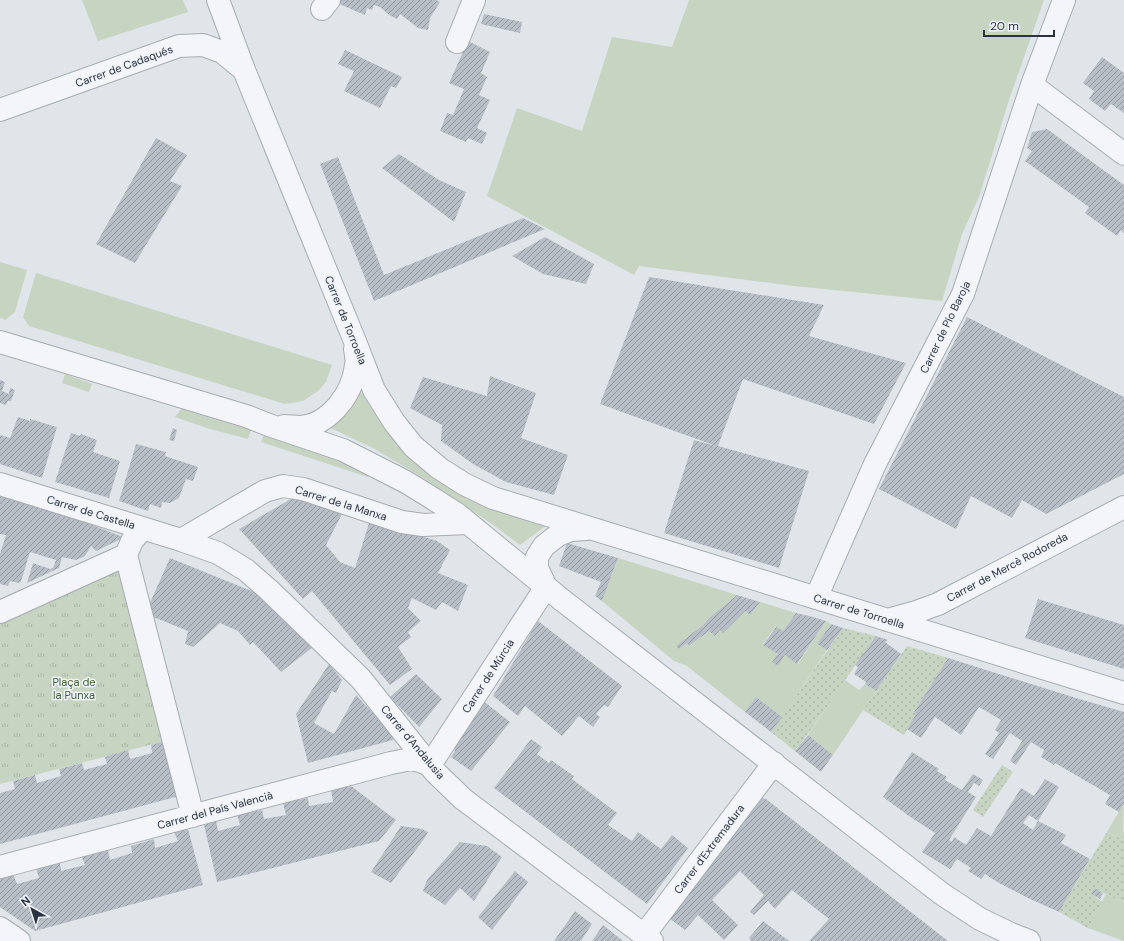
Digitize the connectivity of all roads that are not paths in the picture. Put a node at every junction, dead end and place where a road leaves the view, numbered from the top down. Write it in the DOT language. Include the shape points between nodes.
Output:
graph roads {
  1 [pos="218,0"];
  2 [pos="474,0"];
  3 [pos="1064,0"];
  4 [pos="457,42"];
  5 [pos="244,70"];
  6 [pos="1032,85"];
  7 [pos="0,110"];
  8 [pos="1124,154"];
  9 [pos="354,339"];
  10 [pos="0,342"];
  11 [pos="269,425"];
  12 [pos="0,484"];
  13 [pos="1124,506"];
  14 [pos="467,523"];
  15 [pos="143,528"];
  16 [pos="594,529"];
  17 [pos="181,540"];
  18 [pos="126,555"];
  19 [pos="546,587"];
  20 [pos="816,598"];
  21 [pos="0,612"];
  22 [pos="887,620"];
  23 [pos="1124,693"];
  24 [pos="774,764"];
  25 [pos="430,765"];
  26 [pos="193,816"];
  27 [pos="0,867"];
  28 [pos="0,928"];
  29 [pos="648,938"];
  30 [pos="20,941"];
  31 [pos="1029,941"];
  1 -- 5 [label="street, Carrer de Torroella"];
  2 -- 4 [label="street"];
  3 -- 6 [label="street, Carrer de Pío Baroja"];
  5 -- 7 [label="street, Carrer de Cadaqués" via="222,52 203,46 179,46"];
  5 -- 9 [label="street, Carrer de Torroella"];
  6 -- 8 [label="street"];
  6 -- 20 [label="street, Carrer de Pío Baroja" via="963,294 875,464"];
  9 -- 11 [label="street" via="356,364 353,381 333,412 318,422 300,427"];
  9 -- 16 [label="street, Carrer de Torroella" via="374,390 394,422 413,446 438,468 493,498"];
  10 -- 11 [label="street"];
  11 -- 14 [label="street" via="343,450 406,482"];
  12 -- 15 [label="street, Carrer de Castella"];
  13 -- 22 [label="street, Carrer de Mercè Rodoreda" via="938,604"];
  14 -- 17 [label="street, Carrer de la Manxa" via="423,525 402,522 303,489 283,486 265,491"];
  14 -- 19 [label="street"];
  15 -- 17 [label="street, Carrer de Castella"];
  15 -- 18 [label="street" via="132,541"];
  16 -- 19 [label="street, Carrer de Torroella" via="571,530 558,535 544,546 537,557 538,568"];
  16 -- 20 [label="street, Carrer de Torroella"];
  17 -- 25 [label="street, Carrer d'Andalusia" via="218,553 246,570 270,591 361,679"];
  18 -- 21 [label="street"];
  18 -- 26 [label="street"];
  19 -- 24 [label="street"];
  19 -- 25 [label="street, Carrer de Múrcia"];
  20 -- 22 [label="street, Carrer de Torroella"];
  22 -- 23 [label="street, Carrer de Torroella"];
  24 -- 29 [label="street, Carrer d'Extremadura"];
  24 -- 31 [label="street" via="942,894 980,919"];
  25 -- 26 [label="street, Carrer del País Valencià" via="411,759 391,763"];
  25 -- 29 [label="street, Carrer d'Andalusia" via="463,798"];
  26 -- 27 [label="street, Carrer del País Valencià"];
  28 -- 30 [label="street"];
}
